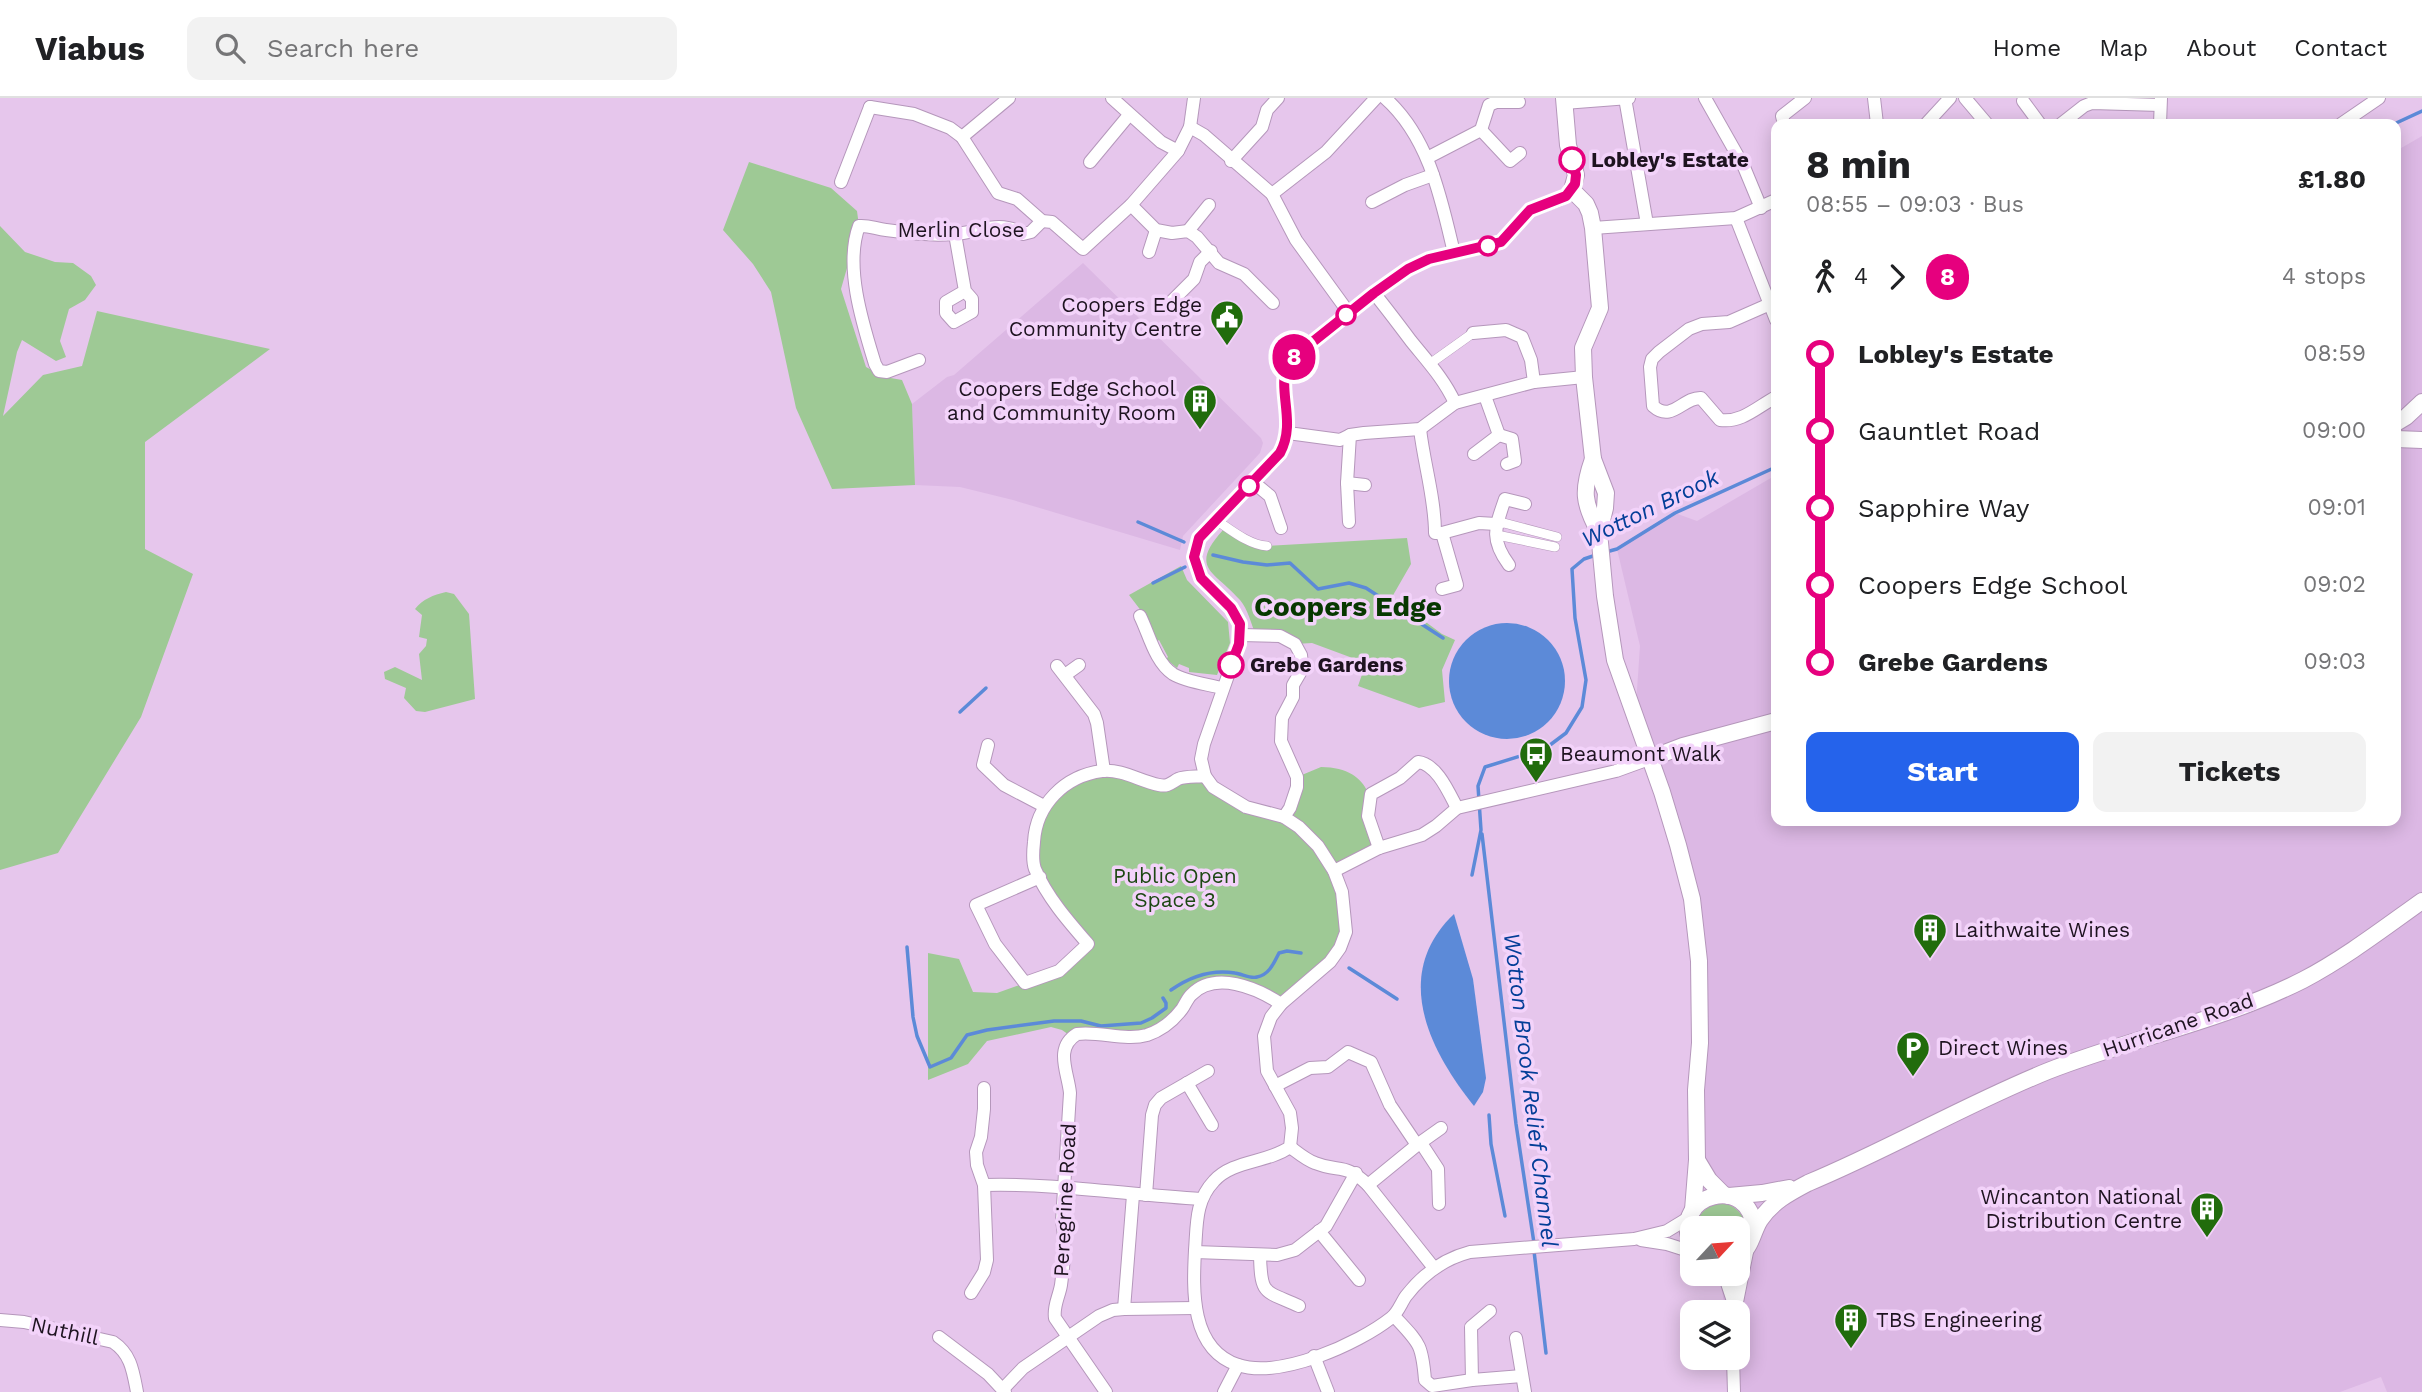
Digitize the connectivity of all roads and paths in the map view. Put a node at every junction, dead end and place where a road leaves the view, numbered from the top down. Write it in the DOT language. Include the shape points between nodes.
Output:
graph roads {
  1 [pos="1009,98"];
  2 [pos="1112,98"];
  3 [pos="1194,98"];
  4 [pos="1278,98"];
  5 [pos="1377,98"];
  6 [pos="1385,98"];
  7 [pos="1627,98"];
  8 [pos="1704,98"];
  9 [pos="1805,98"];
  10 [pos="1874,98"];
  11 [pos="1950,98"];
  12 [pos="1965,98"];
  13 [pos="2379,98"];
  14 [pos="1564,100"];
  15 [pos="2023,101"];
  16 [pos="2161,101"];
  17 [pos="1519,102"];
  18 [pos="866,103"];
  19 [pos="1129,115"];
  20 [pos="1782,119"];
  21 [pos="1876,119"];
  22 [pos="1931,119"];
  23 [pos="1983,119"];
  24 [pos="2036,119"];
  25 [pos="2067,119"];
  26 [pos="2160,119"];
  27 [pos="2348,119"];
  28 [pos="1189,127"];
  29 [pos="1481,130"];
  30 [pos="962,137"];
  31 [pos="1178,151"];
  32 [pos="1427,158"];
  33 [pos="1231,161"];
  34 [pos="1513,161"];
  35 [pos="1090,162"];
  36 [pos="1433,175"];
  37 [pos="841,181"];
  38 [pos="1572,190"];
  39 [pos="1272,194"];
  40 [pos="1373,202"];
  41 [pos="1771,203"];
  42 [pos="1131,205"];
  43 [pos="1209,205"];
  44 [pos="1761,208"];
  45 [pos="1736,218"];
  46 [pos="1042,221"];
  47 [pos="1647,224"];
  48 [pos="1593,228"];
  49 [pos="1156,230"];
  50 [pos="1188,231"];
  51 [pos="955,234"];
  52 [pos="1211,251"];
  53 [pos="1149,252"];
  54 [pos="1454,253"];
  55 [pos="965,291"];
  56 [pos="1374,293"];
  57 [pos="1170,303"];
  58 [pos="1273,303"];
  59 [pos="1770,304"];
  60 [pos="1349,313"];
  61 [pos="1473,333"];
  62 [pos="919,360"];
  63 [pos="1431,363"];
  64 [pos="1584,377"];
  65 [pos="1534,382"];
  66 [pos="1485,396"];
  67 [pos="1771,400"];
  68 [pos="2422,402"];
  69 [pos="1455,403"];
  70 [pos="2401,420"];
  71 [pos="1420,429"];
  72 [pos="1288,433"];
  73 [pos="1350,435"];
  74 [pos="1499,435"];
  75 [pos="2401,439"];
  76 [pos="2422,440"];
  77 [pos="1490,461"];
  78 [pos="1507,464"];
  79 [pos="1253,482"];
  80 [pos="1347,483"];
  81 [pos="1365,485"];
  82 [pos="1525,504"];
  83 [pos="1216,520"];
  84 [pos="1349,522"];
  85 [pos="1281,528"];
  86 [pos="1496,529"];
  87 [pos="1442,533"];
  88 [pos="1556,542"];
  89 [pos="1267,546"];
  90 [pos="1510,565"];
  91 [pos="1201,578"];
  92 [pos="1442,589"];
  93 [pos="1231,608"];
  94 [pos="1140,616"];
  95 [pos="1241,635"];
  96 [pos="1079,665"];
  97 [pos="1222,688"];
  98 [pos="1771,722"];
  99 [pos="988,745"];
  100 [pos="1649,759"];
  101 [pos="1104,771"];
  102 [pos="1205,776"];
  103 [pos="1044,806"];
  104 [pos="1461,807"];
  105 [pos="1284,817"];
  106 [pos="1379,849"];
  107 [pos="1334,871"];
  108 [pos="1040,877"];
  109 [pos="2422,901"];
  110 [pos="1281,1004"];
  111 [pos="1208,1071"];
  112 [pos="1187,1083"];
  113 [pos="1275,1086"];
  114 [pos="984,1088"];
  115 [pos="1212,1125"];
  116 [pos="1441,1128"];
  117 [pos="1419,1144"];
  118 [pos="1290,1146"];
  119 [pos="1697,1160"];
  120 [pos="1356,1173"];
  121 [pos="1808,1183"];
  122 [pos="984,1185"];
  123 [pos="1368,1185"];
  124 [pos="1064,1188"];
  125 [pos="1133,1195"];
  126 [pos="1146,1195"];
  127 [pos="1727,1195"];
  128 [pos="1201,1199"];
  129 [pos="1439,1204"];
  130 [pos="1691,1213"];
  131 [pos="1691,1216"];
  132 [pos="1754,1230"];
  133 [pos="1319,1231"];
  134 [pos="1750,1238"];
  135 [pos="1634,1239"];
  136 [pos="1680,1248"];
  137 [pos="1195,1252"];
  138 [pos="1260,1255"];
  139 [pos="1434,1268"];
  140 [pos="1359,1280"];
  141 [pos="971,1293"];
  142 [pos="1298,1306"];
  143 [pos="1195,1308"];
  144 [pos="1124,1309"];
  145 [pos="1490,1311"];
  146 [pos="1394,1316"];
  147 [pos="0,1320"];
  148 [pos="939,1337"];
  149 [pos="1068,1338"];
  150 [pos="1516,1338"];
  151 [pos="1314,1356"];
  152 [pos="1238,1365"];
  153 [pos="1733,1370"];
  154 [pos="1522,1376"];
  155 [pos="1472,1380"];
  156 [pos="1004,1391"];
  157 [pos="137,1392"];
  158 [pos="1106,1392"];
  159 [pos="1224,1392"];
  160 [pos="1328,1392"];
  161 [pos="1525,1392"];
  162 [pos="1734,1392"];
  1 -- 30 [label="street"];
  2 -- 19 [label="street"];
  3 -- 28 [label="street"];
  4 -- 33 [label="street" via="1267,110 1262,127"];
  5 -- 39 [label="street" via="1326,152"];
  6 -- 32 [label="street" via="1410,126"];
  7 -- 14 [label="street"];
  7 -- 47 [label="street"];
  8 -- 44 [label="street" via="1744,167"];
  9 -- 20 [label="street"];
  10 -- 21 [label="street"];
  11 -- 22 [label="street"];
  12 -- 23 [label="street"];
  13 -- 27 [label="street"];
  14 -- 38 [label="street" via="1576,175"];
  15 -- 24 [label="street"];
  16 -- 25 [label="street" via="2092,103"];
  16 -- 26 [label="street"];
  17 -- 29 [label="street" via="1489,105"];
  18 -- 30 [label="street" via="928,118"];
  18 -- 37 [label="street"];
  19 -- 31 [label="street"];
  19 -- 35 [label="street"];
  28 -- 31 [label="street"];
  28 -- 33 [label="street"];
  29 -- 32 [label="street"];
  29 -- 34 [label="street"];
  30 -- 46 [label="street" via="998,193 1017,199"];
  31 -- 42 [label="street"];
  32 -- 36 [label="street"];
  33 -- 39 [label="street"];
  36 -- 40 [label="street"];
  36 -- 54 [label="street"];
  38 -- 48 [label="street" via="1586,204"];
  38 -- 54 [label="street" via="1530,210 1501,242"];
  39 -- 60 [label="street" via="1296,240"];
  41 -- 44 [label="street"];
  42 -- 46 [label="street" via="1083,249 1052,222"];
  42 -- 49 [label="street"];
  43 -- 50 [label="street"];
  44 -- 45 [label="street"];
  45 -- 47 [label="street"];
  45 -- 59 [label="street"];
  46 -- 51 [label="street, Merlin Close" via="1023,234 1002,226"];
  47 -- 48 [label="street"];
  48 -- 64 [label="street" via="1600,308 1583,348"];
  49 -- 50 [label="street"];
  49 -- 53 [label="street"];
  50 -- 52 [label="street"];
  51 -- 55 [label="street"];
  51 -- 62 [label="street, Merlin Close" via="869,225 859,226 855,237 855,286 875,364 879,371 887,372"];
  52 -- 57 [label="street" via="1200,262 1194,279"];
  52 -- 58 [label="street" via="1219,263 1244,274"];
  54 -- 56 [label="street" via="1419,264"];
  56 -- 60 [label="street"];
  56 -- 63 [label="street"];
  59 -- 67 [label="street" via="1729,322 1689,329 1652,359 1650,367 1653,406 1659,411 1672,412 1701,398 1720,420 1729,421 1741,419"];
  60 -- 72 [label="street" via="1287,366"];
  61 -- 63 [label="street"];
  61 -- 65 [label="street" via="1506,330 1522,337"];
  63 -- 69 [label="street"];
  64 -- 65 [label="street"];
  64 -- 100 [label="street" via="1592,459 1584,496 1599,536 1615,660"];
  65 -- 66 [label="street"];
  66 -- 69 [label="street"];
  66 -- 74 [label="street"];
  68 -- 70 [label="street"];
  69 -- 71 [label="street"];
  71 -- 73 [label="street"];
  71 -- 87 [label="street" via="1435,507 1435,533"];
  72 -- 73 [label="street" via="1340,440"];
  72 -- 79 [label="street" via="1280,453"];
  73 -- 80 [label="street"];
  74 -- 77 [label="street" via="1478,451"];
  74 -- 78 [label="street" via="1512,439 1515,461"];
  75 -- 76 [label="street"];
  79 -- 83 [label="street"];
  79 -- 85 [label="street" via="1270,496"];
  80 -- 81 [label="street"];
  80 -- 84 [label="street"];
  82 -- 86 [label="street" via="1505,499"];
  83 -- 89 [label="street" via="1259,546"];
  83 -- 91 [label="street" via="1199,538 1194,557"];
  86 -- 87 [label="street" via="1479,523"];
  86 -- 88 [label="street" via="1504,523"];
  86 -- 90 [label="street" via="1497,548"];
  87 -- 92 [label="street" via="1457,585"];
  93 -- 95 [label="street"];
  94 -- 97 [label="street" via="1164,666 1175,675"];
  95 -- 97 [label="street"];
  95 -- 105 [label="street" via="1280,636 1301,655 1293,697 1282,718 1283,750 1297,777"];
  96 -- 101 [label="street" via="1061,671 1094,714"];
  97 -- 102 [label="street" via="1201,759"];
  98 -- 100 [label="street"];
  99 -- 103 [label="street" via="983,765 1004,785"];
  100 -- 104 [label="street" via="1546,789"];
  100 -- 119 [label="street" via="1692,899 1699,961"];
  101 -- 102 [label="street" via="1161,786"];
  101 -- 103 [label="street" via="1077,779"];
  102 -- 105 [label="street" via="1213,787 1246,807"];
  103 -- 108 [label="street" via="1034,840 1034,866"];
  104 -- 106 [label="street" via="1422,835"];
  104 -- 106 [label="street" via="1432,768 1418,762 1371,793 1368,816"];
  105 -- 107 [label="street" via="1318,846"];
  106 -- 107 [label="street"];
  107 -- 110 [label="street" via="1342,892 1346,932 1340,948 1331,962"];
  108 -- 108 [label="street" via="1088,944 1059,971 1025,983 995,944 976,905"];
  109 -- 121 [label="street, Hurricane Road" via="2302,980 2218,1015 2083,1057 2026,1080"];
  110 -- 113 [label="street" via="1264,1036 1267,1072"];
  110 -- 124 [label="street, Peregrine Road" via="1249,988 1213,984 1200,988 1167,1025 1149,1034 1084,1033 1072,1037 1063,1058 1070,1093"];
  111 -- 112 [label="street"];
  112 -- 115 [label="street"];
  112 -- 126 [label="street" via="1155,1105"];
  113 -- 117 [label="street" via="1310,1068 1328,1067 1348,1052 1371,1062 1390,1105"];
  113 -- 118 [label="street" via="1290,1113"];
  114 -- 122 [label="street" via="976,1152"];
  116 -- 117 [label="street"];
  117 -- 123 [label="street"];
  117 -- 129 [label="street" via="1438,1169"];
  118 -- 120 [label="street" via="1315,1163"];
  118 -- 128 [label="street" via="1273,1157 1223,1173"];
  119 -- 127 [label="street" via="1709,1180"];
  119 -- 130 [label="street"];
  120 -- 123 [label="street"];
  120 -- 133 [label="street"];
  121 -- 127 [label="street, Hurricane Road"];
  121 -- 132 [label="street, Hurricane Road" via="1777,1201"];
  122 -- 124 [label="street"];
  122 -- 141 [label="street" via="987,1260"];
  123 -- 139 [label="street"];
  124 -- 125 [label="street"];
  124 -- 149 [label="street, Peregrine Road" via="1065,1240 1054,1310"];
  125 -- 126 [label="street"];
  125 -- 144 [label="street"];
  126 -- 128 [label="street"];
  127 -- 130 [label="street, Hurricane Road" via="1704,1199"];
  127 -- 132 [label="street" via="1748,1209"];
  128 -- 137 [label="street"];
  130 -- 131 [label="street"];
  130 -- 135 [label="street" via="1667,1231"];
  132 -- 134 [label="street, Hurricane Road"];
  133 -- 138 [label="street" via="1295,1250"];
  133 -- 140 [label="street"];
  135 -- 136 [label="street"];
  135 -- 139 [label="street" via="1470,1252"];
  137 -- 138 [label="street"];
  137 -- 143 [label="street"];
  138 -- 142 [label="street" via="1260,1282 1266,1290"];
  139 -- 146 [label="street"];
  143 -- 144 [label="street"];
  143 -- 152 [label="street" via="1210,1344"];
  144 -- 149 [label="street" via="1099,1316"];
  145 -- 155 [label="street" via="1471,1326"];
  146 -- 151 [label="street" via="1346,1344"];
  146 -- 155 [label="street" via="1423,1352 1424,1380 1432,1386"];
  147 -- 157 [label="street, Nuthill" via="113,1342 128,1356"];
  148 -- 156 [label="street"];
  149 -- 156 [label="street" via="1023,1368"];
  149 -- 158 [label="street, Peregrine Road"];
  150 -- 154 [label="street"];
  151 -- 152 [label="street" via="1283,1366"];
  151 -- 160 [label="street"];
  152 -- 159 [label="street"];
  153 -- 162 [label="street"];
  154 -- 155 [label="street"];
  154 -- 161 [label="street"];
}
